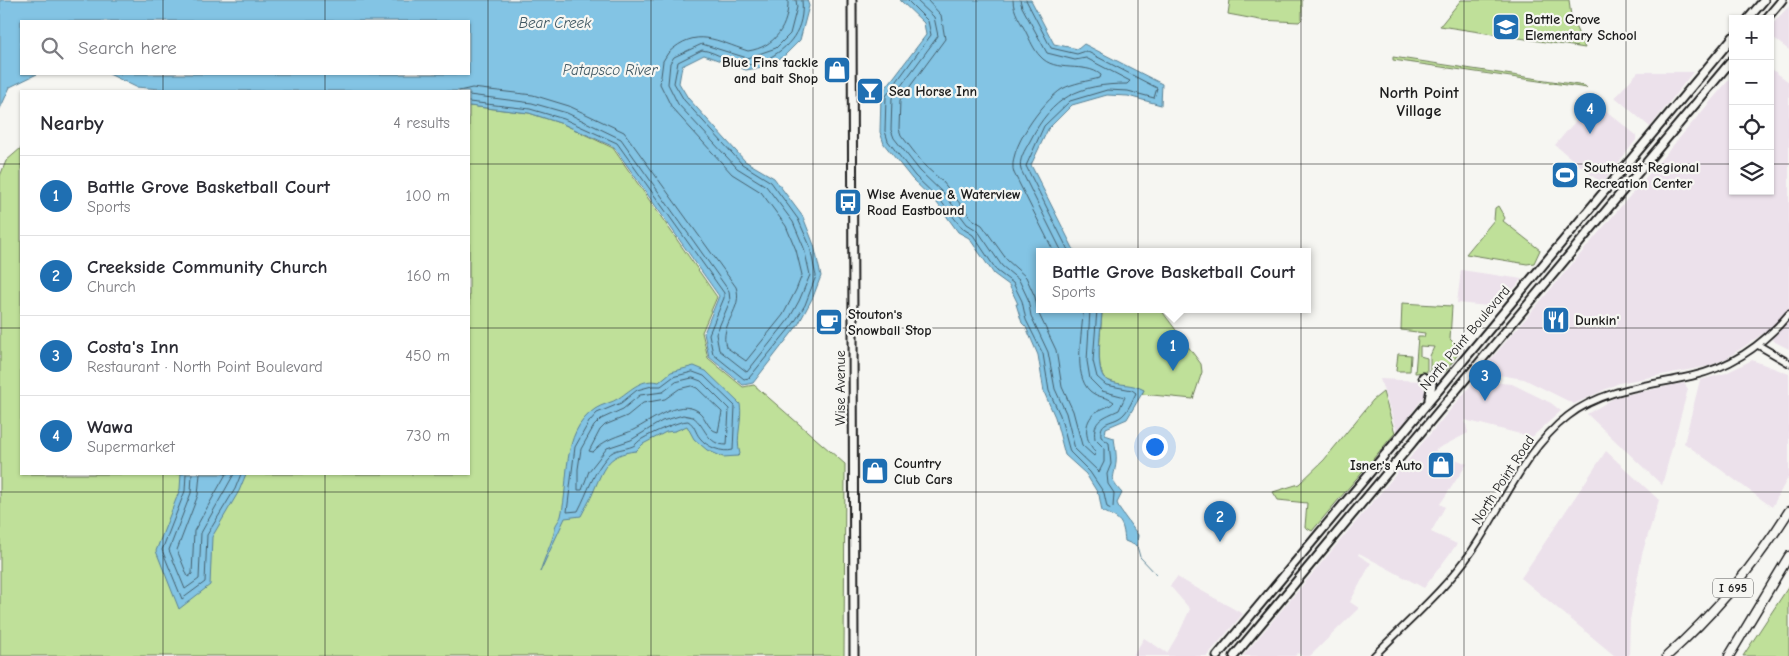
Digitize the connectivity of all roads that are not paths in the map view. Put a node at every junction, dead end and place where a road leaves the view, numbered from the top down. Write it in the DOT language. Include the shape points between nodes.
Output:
graph roads {
  1 [pos="852,0"];
  2 [pos="1764,0"];
  3 [pos="1782,0"];
  4 [pos="1751,15"];
  5 [pos="1769,15"];
  6 [pos="1729,42"];
  7 [pos="1732,60"];
  8 [pos="1789,314"];
  9 [pos="1758,345"];
  10 [pos="1789,364"];
  11 [pos="1423,376"];
  12 [pos="1427,404"];
  13 [pos="1362,481"];
  14 [pos="1373,490"];
  15 [pos="1789,511"];
  16 [pos="1789,556"];
  17 [pos="854,656"];
  18 [pos="1217,656"];
  19 [pos="1234,656"];
  20 [pos="1374,656"];
  21 [pos="1667,656"];
  22 [pos="1729,656"];
  1 -- 17 [label="main road, Wise Avenue"];
  2 -- 4 [label="main road"];
  3 -- 5 [label="main road"];
  6 -- 12 [label="main road, North Point Boulevard"];
  7 -- 14 [label="main road, North Point Boulevard"];
  8 -- 9 [label="street, North Point Road"];
  9 -- 10 [label="street"];
  9 -- 20 [label="street, North Point Road" via="1712,370 1620,390 1566,418 1537,448 1460,566"];
  11 -- 12 [label="main road" via="1432,384"];
  12 -- 13 [label="main road, North Point Boulevard"];
  13 -- 14 [label="main road"];
  13 -- 18 [label="main road, North Point Boulevard"];
  14 -- 19 [label="main road, North Point Boulevard"];
  15 -- 21 [label="highway, I 695" via="1736,585"];
  16 -- 22 [label="highway, I 695"];
}
